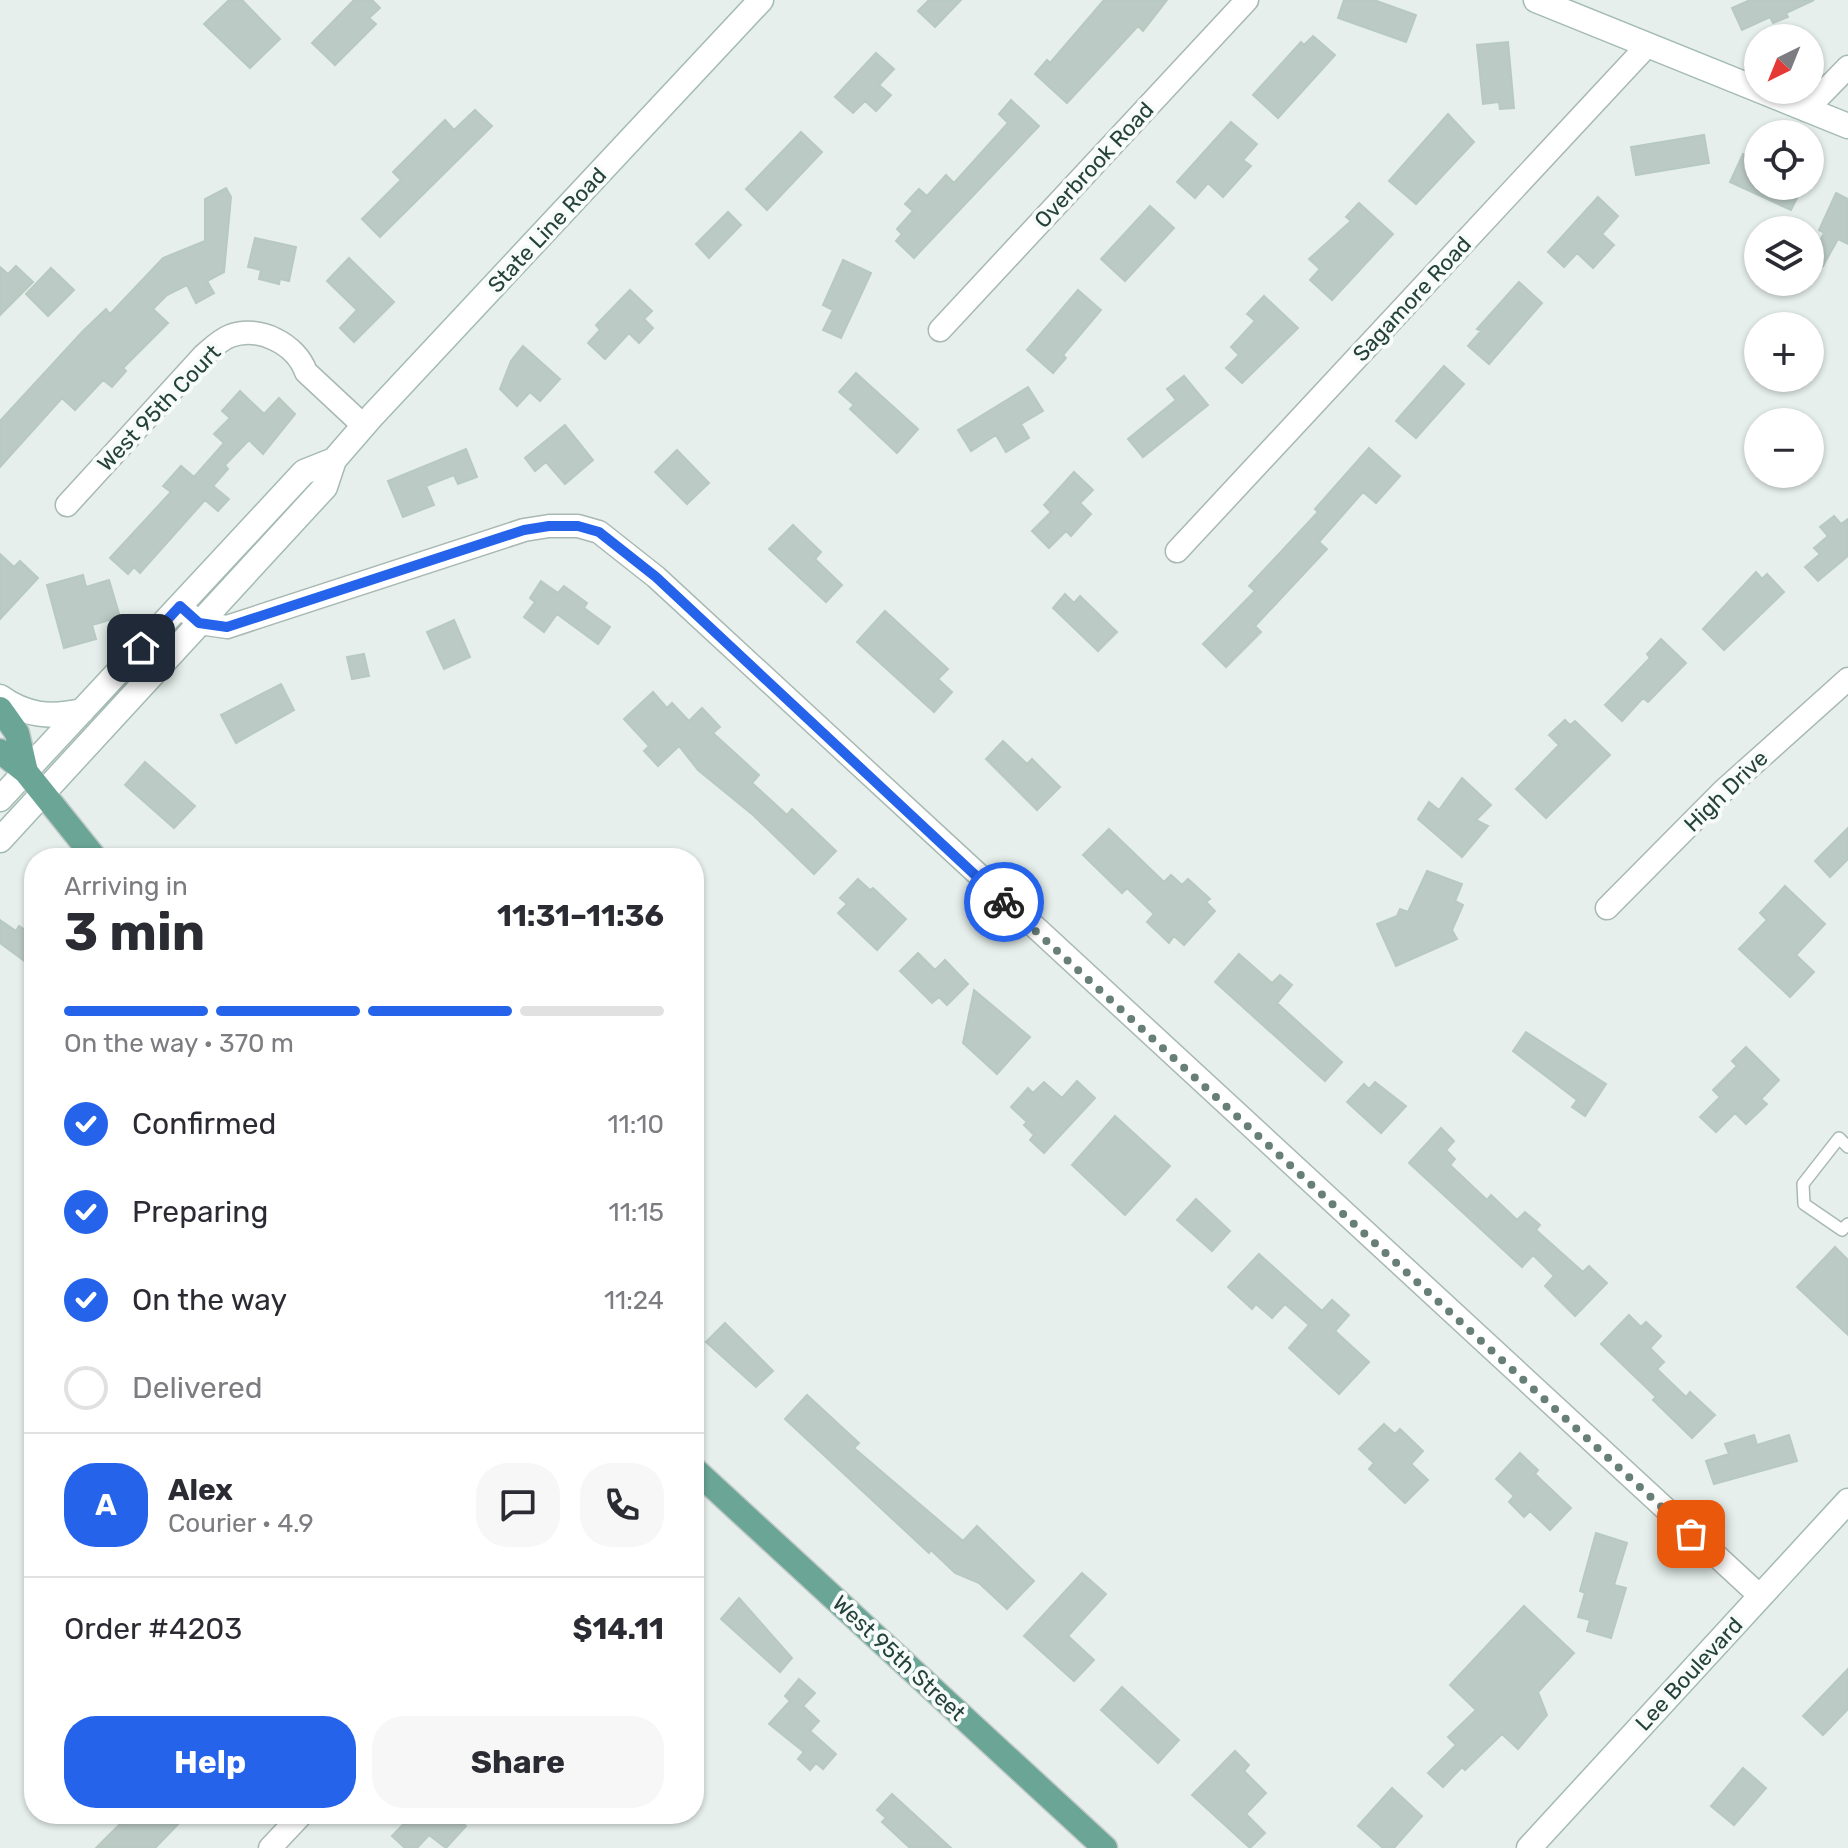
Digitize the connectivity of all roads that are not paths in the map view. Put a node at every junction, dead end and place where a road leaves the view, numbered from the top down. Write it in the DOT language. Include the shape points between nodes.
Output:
graph roads {
  1 [pos="761,0"];
  2 [pos="1247,0"];
  3 [pos="1536,0"];
  4 [pos="1647,46"];
  5 [pos="1848,67"];
  6 [pos="1806,110"];
  7 [pos="1848,126"];
  8 [pos="940,330"];
  9 [pos="368,420"];
  10 [pos="334,460"];
  11 [pos="67,505"];
  12 [pos="1177,551"];
  13 [pos="180,606"];
  14 [pos="199,623"];
  15 [pos="1848,679"];
  16 [pos="0,697"];
  17 [pos="0,709"];
  18 [pos="82,711"];
  19 [pos="0,751"];
  20 [pos="26,772"];
  21 [pos="43,794"];
  22 [pos="0,799"];
  23 [pos="0,840"];
  24 [pos="87,848"];
  25 [pos="1607,908"];
  26 [pos="1848,1147"];
  27 [pos="1848,1224"];
  28 [pos="704,1478"];
  29 [pos="1848,1501"];
  30 [pos="1760,1596"];
  31 [pos="293,1824"];
  32 [pos="270,1848"];
  33 [pos="1105,1848"];
  34 [pos="1529,1848"];
  1 -- 9 [label="main road, State Line Road"];
  2 -- 8 [label="street, Overbrook Road"];
  3 -- 4 [label="main road"];
  4 -- 6 [label="main road"];
  4 -- 12 [label="street, Sagamore Road"];
  5 -- 6 [label="street"];
  6 -- 7 [label="main road"];
  9 -- 10 [label="main road, State Line Road"];
  9 -- 11 [label="street, West 95th Court" via="306,372 302,360 277,340 231,336 217,344"];
  10 -- 13 [label="main road, State Line Road" via="304,472"];
  10 -- 14 [label="main road, State Line Road" via="325,487"];
  13 -- 14 [label="street"];
  13 -- 18 [label="main road, State Line Road"];
  14 -- 21 [label="main road, State Line Road"];
  14 -- 30 [label="street" via="227,627 524,530 578,526 599,532 656,577"];
  15 -- 25 [label="street, High Drive" via="1723,791"];
  16 -- 18 [label="main road" via="44,716"];
  17 -- 20 [label="main road" via="17,733"];
  18 -- 20 [label="main road, State Line Road"];
  19 -- 20 [label="main road"];
  20 -- 21 [label="main road"];
  20 -- 22 [label="main road, State Line Road"];
  21 -- 23 [label="main road, State Line Road"];
  21 -- 24 [label="main road"];
  26 -- 27 [label="lane" via="1839,1138 1803,1184 1804,1204 1842,1230"];
  28 -- 33 [label="main road, West 95th Street"];
  29 -- 30 [label="main road, Lee Boulevard"];
  30 -- 34 [label="main road, Lee Boulevard"];
  31 -- 32 [label="street"];
}
